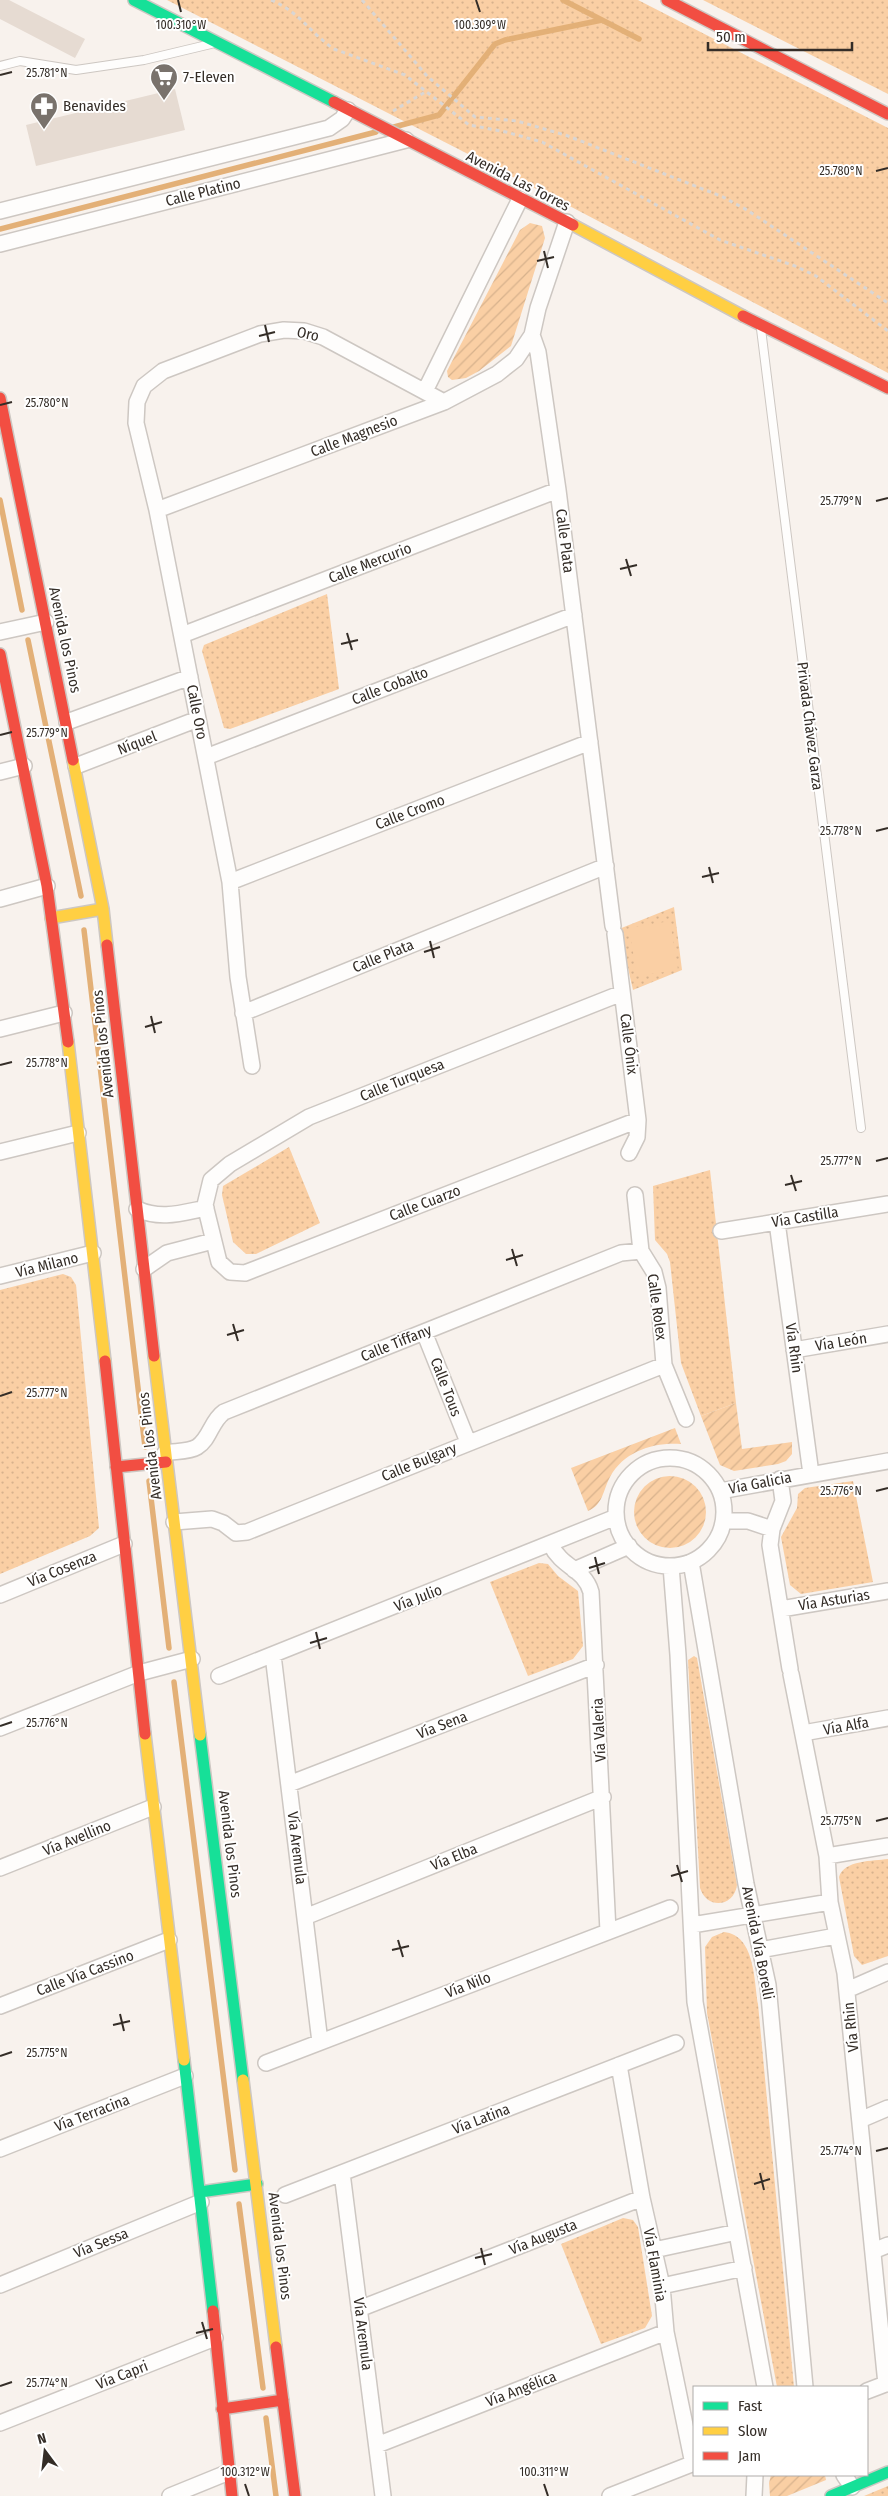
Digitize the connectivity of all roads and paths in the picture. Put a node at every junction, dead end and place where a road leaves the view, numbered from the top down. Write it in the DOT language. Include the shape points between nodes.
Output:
graph roads {
  1 [pos="134,0"];
  2 [pos="271,0"];
  3 [pos="362,0"];
  4 [pos="667,0"];
  5 [pos="218,43"];
  6 [pos="0,66"];
  7 [pos="427,91"];
  8 [pos="348,110"];
  9 [pos="888,114"];
  10 [pos="370,121"];
  11 [pos="406,140"];
  12 [pos="520,199"];
  13 [pos="0,211"];
  14 [pos="567,222"];
  15 [pos="0,244"];
  16 [pos="888,304"];
  17 [pos="760,324"];
  18 [pos="888,331"];
  19 [pos="532,335"];
  20 [pos="163,371"];
  21 [pos="888,388"];
  22 [pos="425,391"];
  23 [pos="0,398"];
  24 [pos="444,402"];
  25 [pos="558,490"];
  26 [pos="157,510"];
  27 [pos="574,615"];
  28 [pos="46,622"];
  29 [pos="0,632"];
  30 [pos="182,635"];
  31 [pos="0,654"];
  32 [pos="190,677"];
  33 [pos="198,719"];
  34 [pos="67,722"];
  35 [pos="590,742"];
  36 [pos="206,757"];
  37 [pos="24,766"];
  38 [pos="76,766"];
  39 [pos="0,772"];
  40 [pos="606,866"];
  41 [pos="230,882"];
  42 [pos="47,886"];
  43 [pos="0,899"];
  44 [pos="103,909"];
  45 [pos="52,918"];
  46 [pos="614,930"];
  47 [pos="622,993"];
  48 [pos="64,1013"];
  49 [pos="243,1013"];
  50 [pos="0,1030"];
  51 [pos="252,1066"];
  52 [pos="638,1120"];
  53 [pos="861,1128"];
  54 [pos="78,1133"];
  55 [pos="0,1152"];
  56 [pos="629,1153"];
  57 [pos="634,1195"];
  58 [pos="206,1204"];
  59 [pos="888,1204"];
  60 [pos="137,1209"];
  61 [pos="777,1222"];
  62 [pos="722,1231"];
  63 [pos="213,1241"];
  64 [pos="641,1251"];
  65 [pos="93,1253"];
  66 [pos="144,1269"];
  67 [pos="0,1276"];
  68 [pos="424,1332"];
  69 [pos="888,1334"];
  70 [pos="794,1350"];
  71 [pos="664,1365"];
  72 [pos="686,1419"];
  73 [pos="468,1442"];
  74 [pos="166,1458"];
  75 [pos="888,1461"];
  76 [pos="116,1467"];
  77 [pos="812,1474"];
  78 [pos="780,1479"];
  79 [pos="720,1491"];
  80 [pos="616,1518"];
  81 [pos="724,1521"];
  82 [pos="174,1522"];
  83 [pos="772,1528"];
  84 [pos="124,1544"];
  85 [pos="551,1545"];
  86 [pos="629,1546"];
  87 [pos="691,1562"];
  88 [pos="671,1566"];
  89 [pos="574,1570"];
  90 [pos="888,1592"];
  91 [pos="0,1595"];
  92 [pos="781,1609"];
  93 [pos="700,1617"];
  94 [pos="675,1620"];
  95 [pos="273,1655"];
  96 [pos="192,1659"];
  97 [pos="596,1665"];
  98 [pos="139,1672"];
  99 [pos="219,1676"];
  100 [pos="888,1718"];
  101 [pos="0,1728"];
  102 [pos="803,1733"];
  103 [pos="289,1784"];
  104 [pos="603,1797"];
  105 [pos="153,1807"];
  106 [pos="888,1846"];
  107 [pos="827,1856"];
  108 [pos="0,1868"];
  109 [pos="830,1902"];
  110 [pos="670,1908"];
  111 [pos="752,1916"];
  112 [pos="305,1917"];
  113 [pos="692,1925"];
  114 [pos="608,1932"];
  115 [pos="836,1936"];
  116 [pos="169,1940"];
  117 [pos="760,1950"];
  118 [pos="888,1972"];
  119 [pos="848,1990"];
  120 [pos="0,2006"];
  121 [pos="320,2042"];
  122 [pos="676,2043"];
  123 [pos="266,2063"];
  124 [pos="619,2065"];
  125 [pos="185,2076"];
  126 [pos="888,2108"];
  127 [pos="860,2120"];
  128 [pos="0,2149"];
  129 [pos="342,2173"];
  130 [pos="257,2184"];
  131 [pos="285,2195"];
  132 [pos="200,2197"];
  133 [pos="642,2198"];
  134 [pos="737,2232"];
  135 [pos="888,2245"];
  136 [pos="654,2250"];
  137 [pos="873,2251"];
  138 [pos="744,2268"];
  139 [pos="0,2284"];
  140 [pos="662,2286"];
  141 [pos="359,2309"];
  142 [pos="666,2332"];
  143 [pos="215,2338"];
  144 [pos="887,2383"];
  145 [pos="765,2386"];
  146 [pos="805,2386"];
  147 [pos="868,2391"];
  148 [pos="284,2400"];
  149 [pos="222,2408"];
  150 [pos="1,2420"];
  151 [pos="377,2445"];
  152 [pos="693,2464"];
  153 [pos="229,2472"];
  154 [pos="888,2472"];
  155 [pos="755,2476"];
  156 [pos="848,2481"];
  157 [pos="170,2496"];
  158 [pos="232,2496"];
  159 [pos="295,2496"];
  160 [pos="383,2496"];
  161 [pos="610,2496"];
  162 [pos="754,2496"];
  163 [pos="830,2496"];
  1 -- 5 [label="street, Avenida Las Torres"];
  2 -- 7 [label="path" via="292,10 334,49 405,75"];
  3 -- 16 [label="path" via="427,76 475,117 517,122 559,134 723,197"];
  4 -- 9 [label="street"];
  5 -- 6 [label="lane" via="144,60 76,70 20,61"];
  5 -- 8 [label="street, Avenida Las Torres"];
  7 -- 10 [label="path"];
  7 -- 18 [label="path" via="469,125 542,142 720,240 816,276"];
  8 -- 10 [label="street, Avenida Las Torres"];
  8 -- 13 [label="street, Calle Platino" via="330,128"];
  10 -- 11 [label="street, Avenida Las Torres"];
  11 -- 12 [label="street, Avenida Las Torres"];
  11 -- 15 [label="street, Calle Platino"];
  12 -- 14 [label="street, Avenida Las Torres"];
  12 -- 22 [label="street"];
  14 -- 17 [label="street, Avenida Las Torres"];
  14 -- 19 [label="street, Calle Plata"];
  17 -- 21 [label="street, Avenida Las Torres"];
  17 -- 53 [label="lane, Privada Chávez Garza"];
  19 -- 24 [label="street, Calle Magnesio" via="516,358 496,374"];
  19 -- 25 [label="street, Calle Plata" via="538,352"];
  20 -- 22 [label="street, Oro" via="260,334 304,331 323,337"];
  20 -- 26 [label="street, Calle Oro" via="144,386 137,402 136,423"];
  22 -- 24 [label="street, Oro"];
  23 -- 28 [label="street, Avenida los Pinos"];
  24 -- 26 [label="street, Calle Magnesio"];
  25 -- 27 [label="street, Calle Plata"];
  25 -- 30 [label="street, Calle Mercurio"];
  26 -- 30 [label="street, Calle Oro"];
  27 -- 35 [label="street, Calle Plata"];
  27 -- 36 [label="street, Calle Cobalto"];
  28 -- 29 [label="street"];
  28 -- 34 [label="street, Avenida los Pinos"];
  30 -- 32 [label="street, Calle Oro"];
  31 -- 37 [label="street"];
  32 -- 33 [label="street, Calle Oro"];
  32 -- 34 [label="street"];
  33 -- 36 [label="street, Calle Oro"];
  33 -- 38 [label="street, Níquel"];
  34 -- 38 [label="street, Avenida los Pinos"];
  35 -- 40 [label="street, Calle Plata"];
  35 -- 41 [label="street, Calle Cromo"];
  36 -- 41 [label="street, Calle Oro"];
  37 -- 39 [label="street"];
  37 -- 42 [label="street"];
  38 -- 44 [label="street, Avenida los Pinos"];
  40 -- 46 [label="street, Calle Plata"];
  40 -- 49 [label="street, Calle Plata"];
  41 -- 49 [label="street, Calle Oro"];
  42 -- 43 [label="street"];
  42 -- 45 [label="street"];
  44 -- 45 [label="street"];
  44 -- 60 [label="street, Avenida los Pinos"];
  45 -- 48 [label="street"];
  46 -- 47 [label="street, Calle Ónix"];
  47 -- 52 [label="street, Calle Ónix"];
  47 -- 58 [label="street, Calle Turquesa" via="298,1122 214,1176 208,1184"];
  48 -- 50 [label="street"];
  48 -- 54 [label="street"];
  49 -- 51 [label="street, Calle Oro"];
  52 -- 56 [label="street, Calle Ónix" via="637,1137"];
  52 -- 63 [label="street, Calle Cuarzo" via="245,1273 236,1274 225,1269"];
  54 -- 55 [label="street"];
  54 -- 65 [label="street"];
  57 -- 64 [label="street, Calle Rolex"];
  58 -- 60 [label="street" via="166,1216"];
  58 -- 63 [label="street"];
  59 -- 61 [label="street, Vía Castilla"];
  60 -- 66 [label="street, Avenida los Pinos"];
  61 -- 62 [label="street, Vía Castilla"];
  61 -- 70 [label="street, Vía Rhin"];
  63 -- 66 [label="street" via="167,1253"];
  64 -- 68 [label="street, Calle Tiffany" via="621,1253"];
  64 -- 71 [label="street, Calle Rolex" via="654,1272 658,1288"];
  65 -- 67 [label="street, Vía Milano"];
  65 -- 76 [label="street"];
  66 -- 74 [label="street, Avenida los Pinos"];
  68 -- 73 [label="street, Calle Tous"];
  68 -- 74 [label="street, Calle Tiffany" via="224,1412 214,1421 200,1445"];
  69 -- 70 [label="street, Vía León"];
  70 -- 77 [label="street, Vía Rhin"];
  71 -- 72 [label="street, Calle Rolex"];
  71 -- 73 [label="street, Calle Bulgary"];
  73 -- 82 [label="street, Calle Bulgary" via="246,1532 236,1533 212,1519"];
  74 -- 76 [label="street"];
  74 -- 82 [label="street, Avenida los Pinos"];
  75 -- 77 [label="street, Vía Galicia"];
  76 -- 84 [label="street"];
  77 -- 78 [label="street, Vía Galicia"];
  78 -- 79 [label="street, Vía Galicia"];
  78 -- 83 [label="street, Vía Rhin" via="783,1501"];
  79 -- 80 [label="street" via="712,1476 683,1459 649,1462 624,1485"];
  79 -- 81 [label="street"];
  80 -- 85 [label="street, Vía Julio"];
  80 -- 86 [label="street" via="620,1533"];
  81 -- 83 [label="street" via="748,1520"];
  81 -- 87 [label="street" via="718,1538"];
  82 -- 96 [label="street, Avenida los Pinos"];
  83 -- 92 [label="street, Vía Rhin" via="770,1545"];
  84 -- 91 [label="street, Vía Cosenza"];
  84 -- 98 [label="street"];
  85 -- 89 [label="street, Vía Valeria" via="560,1561"];
  85 -- 95 [label="street, Vía Julio"];
  86 -- 88 [label="street" via="640,1557 655,1564"];
  86 -- 89 [label="street"];
  87 -- 88 [label="street"];
  87 -- 93 [label="street, Avenida Vía Borelli"];
  88 -- 94 [label="street"];
  89 -- 97 [label="street, Vía Valeria" via="586,1579 591,1592"];
  90 -- 92 [label="street, Vía Asturias"];
  92 -- 102 [label="street, Vía Rhin"];
  93 -- 94 [label="street"];
  93 -- 111 [label="street, Avenida Vía Borelli"];
  94 -- 113 [label="street"];
  95 -- 99 [label="street, Vía Julio"];
  95 -- 103 [label="street, Vía Aremula"];
  96 -- 98 [label="street"];
  96 -- 130 [label="street, Avenida los Pinos"];
  97 -- 103 [label="street, Vía Sena"];
  97 -- 104 [label="street, Vía Valeria"];
  98 -- 101 [label="street"];
  98 -- 105 [label="street"];
  100 -- 102 [label="street, Vía Alfa"];
  102 -- 107 [label="street, Vía Rhin"];
  103 -- 112 [label="street, Vía Aremula"];
  104 -- 112 [label="street, Vía Elba"];
  104 -- 114 [label="street, Vía Valeria"];
  105 -- 108 [label="street, Vía Avellino"];
  105 -- 116 [label="street"];
  106 -- 107 [label="street"];
  107 -- 109 [label="street, Vía Rhin"];
  109 -- 111 [label="street"];
  109 -- 115 [label="street, Vía Rhin"];
  110 -- 114 [label="street, Vía Nilo"];
  111 -- 113 [label="street"];
  111 -- 117 [label="street, Avenida Vía Borelli"];
  112 -- 121 [label="street, Vía Aremula"];
  113 -- 134 [label="street" via="695,2002"];
  114 -- 121 [label="street, Vía Nilo"];
  115 -- 117 [label="street"];
  115 -- 119 [label="street, Vía Rhin"];
  116 -- 120 [label="street, Calle Vía Cassino"];
  116 -- 125 [label="street"];
  117 -- 146 [label="street, Avenida Vía Borelli" via="768,1986"];
  118 -- 119 [label="street"];
  119 -- 127 [label="street, Vía Rhin"];
  121 -- 123 [label="street, Vía Nilo"];
  122 -- 124 [label="street, Vía Latina"];
  124 -- 129 [label="street, Vía Latina"];
  124 -- 133 [label="street, Vía Flaminia"];
  125 -- 128 [label="street, Vía Terracina"];
  125 -- 132 [label="street"];
  126 -- 127 [label="street"];
  127 -- 137 [label="street, Vía Rhin"];
  129 -- 131 [label="street, Vía Latina"];
  129 -- 141 [label="street, Vía Aremula"];
  130 -- 132 [label="street"];
  130 -- 148 [label="street, Avenida los Pinos"];
  132 -- 139 [label="street, Vía Sessa"];
  132 -- 143 [label="street"];
  133 -- 136 [label="street, Vía Flaminia"];
  133 -- 141 [label="street, Vía Augusta"];
  134 -- 136 [label="street"];
  134 -- 138 [label="street"];
  135 -- 137 [label="street"];
  136 -- 140 [label="street, Vía Flaminia"];
  137 -- 144 [label="street, Vía Rhin"];
  138 -- 140 [label="street"];
  138 -- 145 [label="street"];
  140 -- 142 [label="street, Vía Flaminia"];
  141 -- 151 [label="street, Vía Aremula"];
  142 -- 151 [label="street, Vía Angélica"];
  142 -- 152 [label="street, Vía Flaminia"];
  143 -- 149 [label="street"];
  143 -- 150 [label="street, Vía Capri"];
  144 -- 147 [label="street"];
  148 -- 149 [label="street"];
  148 -- 159 [label="street, Avenida los Pinos"];
  149 -- 153 [label="street"];
  151 -- 160 [label="street, Vía Aremula"];
  152 -- 161 [label="street"];
  153 -- 157 [label="street"];
  153 -- 158 [label="street"];
  154 -- 156 [label="street"];
  155 -- 162 [label="street"];
  156 -- 163 [label="street"];
}
